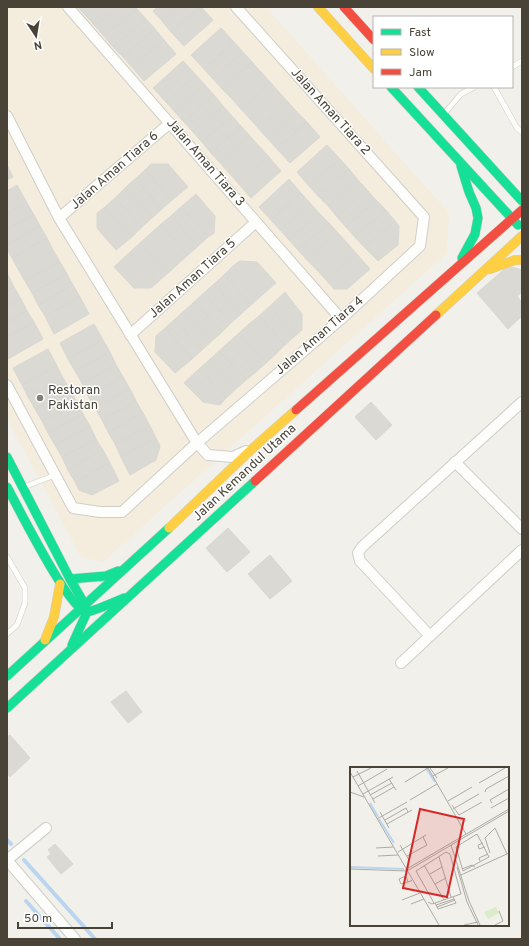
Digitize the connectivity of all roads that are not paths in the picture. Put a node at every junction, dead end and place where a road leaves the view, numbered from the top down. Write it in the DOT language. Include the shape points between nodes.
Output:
graph roads {
  1 [pos="68,7"];
  2 [pos="236,7"];
  3 [pos="318,7"];
  4 [pos="344,7"];
  5 [pos="373,39"];
  6 [pos="522,61"];
  7 [pos="513,66"];
  8 [pos="373,67"];
  9 [pos="392,88"];
  10 [pos="419,88"];
  11 [pos="472,88"];
  12 [pos="495,88"];
  13 [pos="444,115"];
  14 [pos="7,116"];
  15 [pos="170,123"];
  16 [pos="522,132"];
  17 [pos="459,162"];
  18 [pos="522,201"];
  19 [pos="522,210"];
  20 [pos="424,217"];
  21 [pos="59,218"];
  22 [pos="512,219"];
  23 [pos="256,222"];
  24 [pos="522,230"];
  25 [pos="522,236"];
  26 [pos="522,260"];
  27 [pos="483,271"];
  28 [pos="449,276"];
  29 [pos="341,319"];
  30 [pos="130,335"];
  31 [pos="7,385"];
  32 [pos="522,402"];
  33 [pos="197,444"];
  34 [pos="253,448"];
  35 [pos="7,457"];
  36 [pos="455,462"];
  37 [pos="55,475"];
  38 [pos="7,487"];
  39 [pos="23,488"];
  40 [pos="522,529"];
  41 [pos="522,550"];
  42 [pos="7,557"];
  43 [pos="126,568"];
  44 [pos="70,579"];
  45 [pos="60,584"];
  46 [pos="132,595"];
  47 [pos="84,609"];
  48 [pos="7,634"];
  49 [pos="430,636"];
  50 [pos="44,642"];
  51 [pos="69,652"];
  52 [pos="401,664"];
  53 [pos="7,676"];
  54 [pos="7,708"];
  55 [pos="46,828"];
  56 [pos="7,860"];
  57 [pos="76,939"];
  1 -- 15 [label="street, Jalan Aman Tiara 3"];
  2 -- 20 [label="street, Jalan Aman Tiara 2"];
  3 -- 8 [label="street"];
  4 -- 5 [label="street"];
  6 -- 7 [label="lane"];
  9 -- 17 [label="street"];
  10 -- 13 [label="street"];
  11 -- 13 [label="lane" via="461,94"];
  12 -- 16 [label="lane" via="517,128"];
  13 -- 18 [label="street"];
  14 -- 21 [label="street"];
  15 -- 21 [label="street, Jalan Aman Tiara 6"];
  15 -- 23 [label="street, Jalan Aman Tiara 3"];
  17 -- 22 [label="street"];
  17 -- 28 [label="street" via="478,218 471,245"];
  19 -- 22 [label="street, Jalan Kemandul Utama"];
  20 -- 29 [label="street, Jalan Aman Tiara 4" via="420,246"];
  21 -- 30 [label="street"];
  22 -- 24 [label="street"];
  22 -- 28 [label="street, Jalan Kemandul Utama"];
  23 -- 29 [label="street, Jalan Aman Tiara 3"];
  23 -- 30 [label="street, Jalan Aman Tiara 5"];
  25 -- 27 [label="street, Jalan Kemandul Utama"];
  26 -- 27 [label="street"];
  27 -- 46 [label="street, Jalan Kemandul Utama"];
  28 -- 34 [label="street, Jalan Kemandul Utama"];
  29 -- 33 [label="street, Jalan Aman Tiara 4"];
  30 -- 33 [label="street"];
  31 -- 37 [label="street"];
  32 -- 36 [label="street"];
  33 -- 34 [label="street" via="208,455 233,457"];
  33 -- 37 [label="street, Jalan Aman Tiara 4" via="122,512 73,508"];
  34 -- 43 [label="street, Jalan Kemandul Utama"];
  35 -- 39 [label="street"];
  36 -- 40 [label="street"];
  36 -- 49 [label="street" via="358,553 360,561"];
  37 -- 39 [label="lane"];
  38 -- 45 [label="street"];
  39 -- 44 [label="street"];
  41 -- 49 [label="street"];
  42 -- 48 [label="lane" via="25,588 26,603 17,625"];
  43 -- 44 [label="street" via="106,576"];
  43 -- 47 [label="street, Jalan Kemandul Utama"];
  44 -- 47 [label="street"];
  45 -- 47 [label="street"];
  45 -- 50 [label="street" via="54,617"];
  46 -- 47 [label="street, Jalan Kemandul Utama"];
  46 -- 51 [label="street"];
  47 -- 50 [label="street, Jalan Kemandul Utama"];
  47 -- 51 [label="street"];
  49 -- 52 [label="street"];
  50 -- 53 [label="street, Jalan Kemandul Utama"];
  51 -- 54 [label="street"];
  55 -- 56 [label="street"];
  56 -- 57 [label="street"];
}
